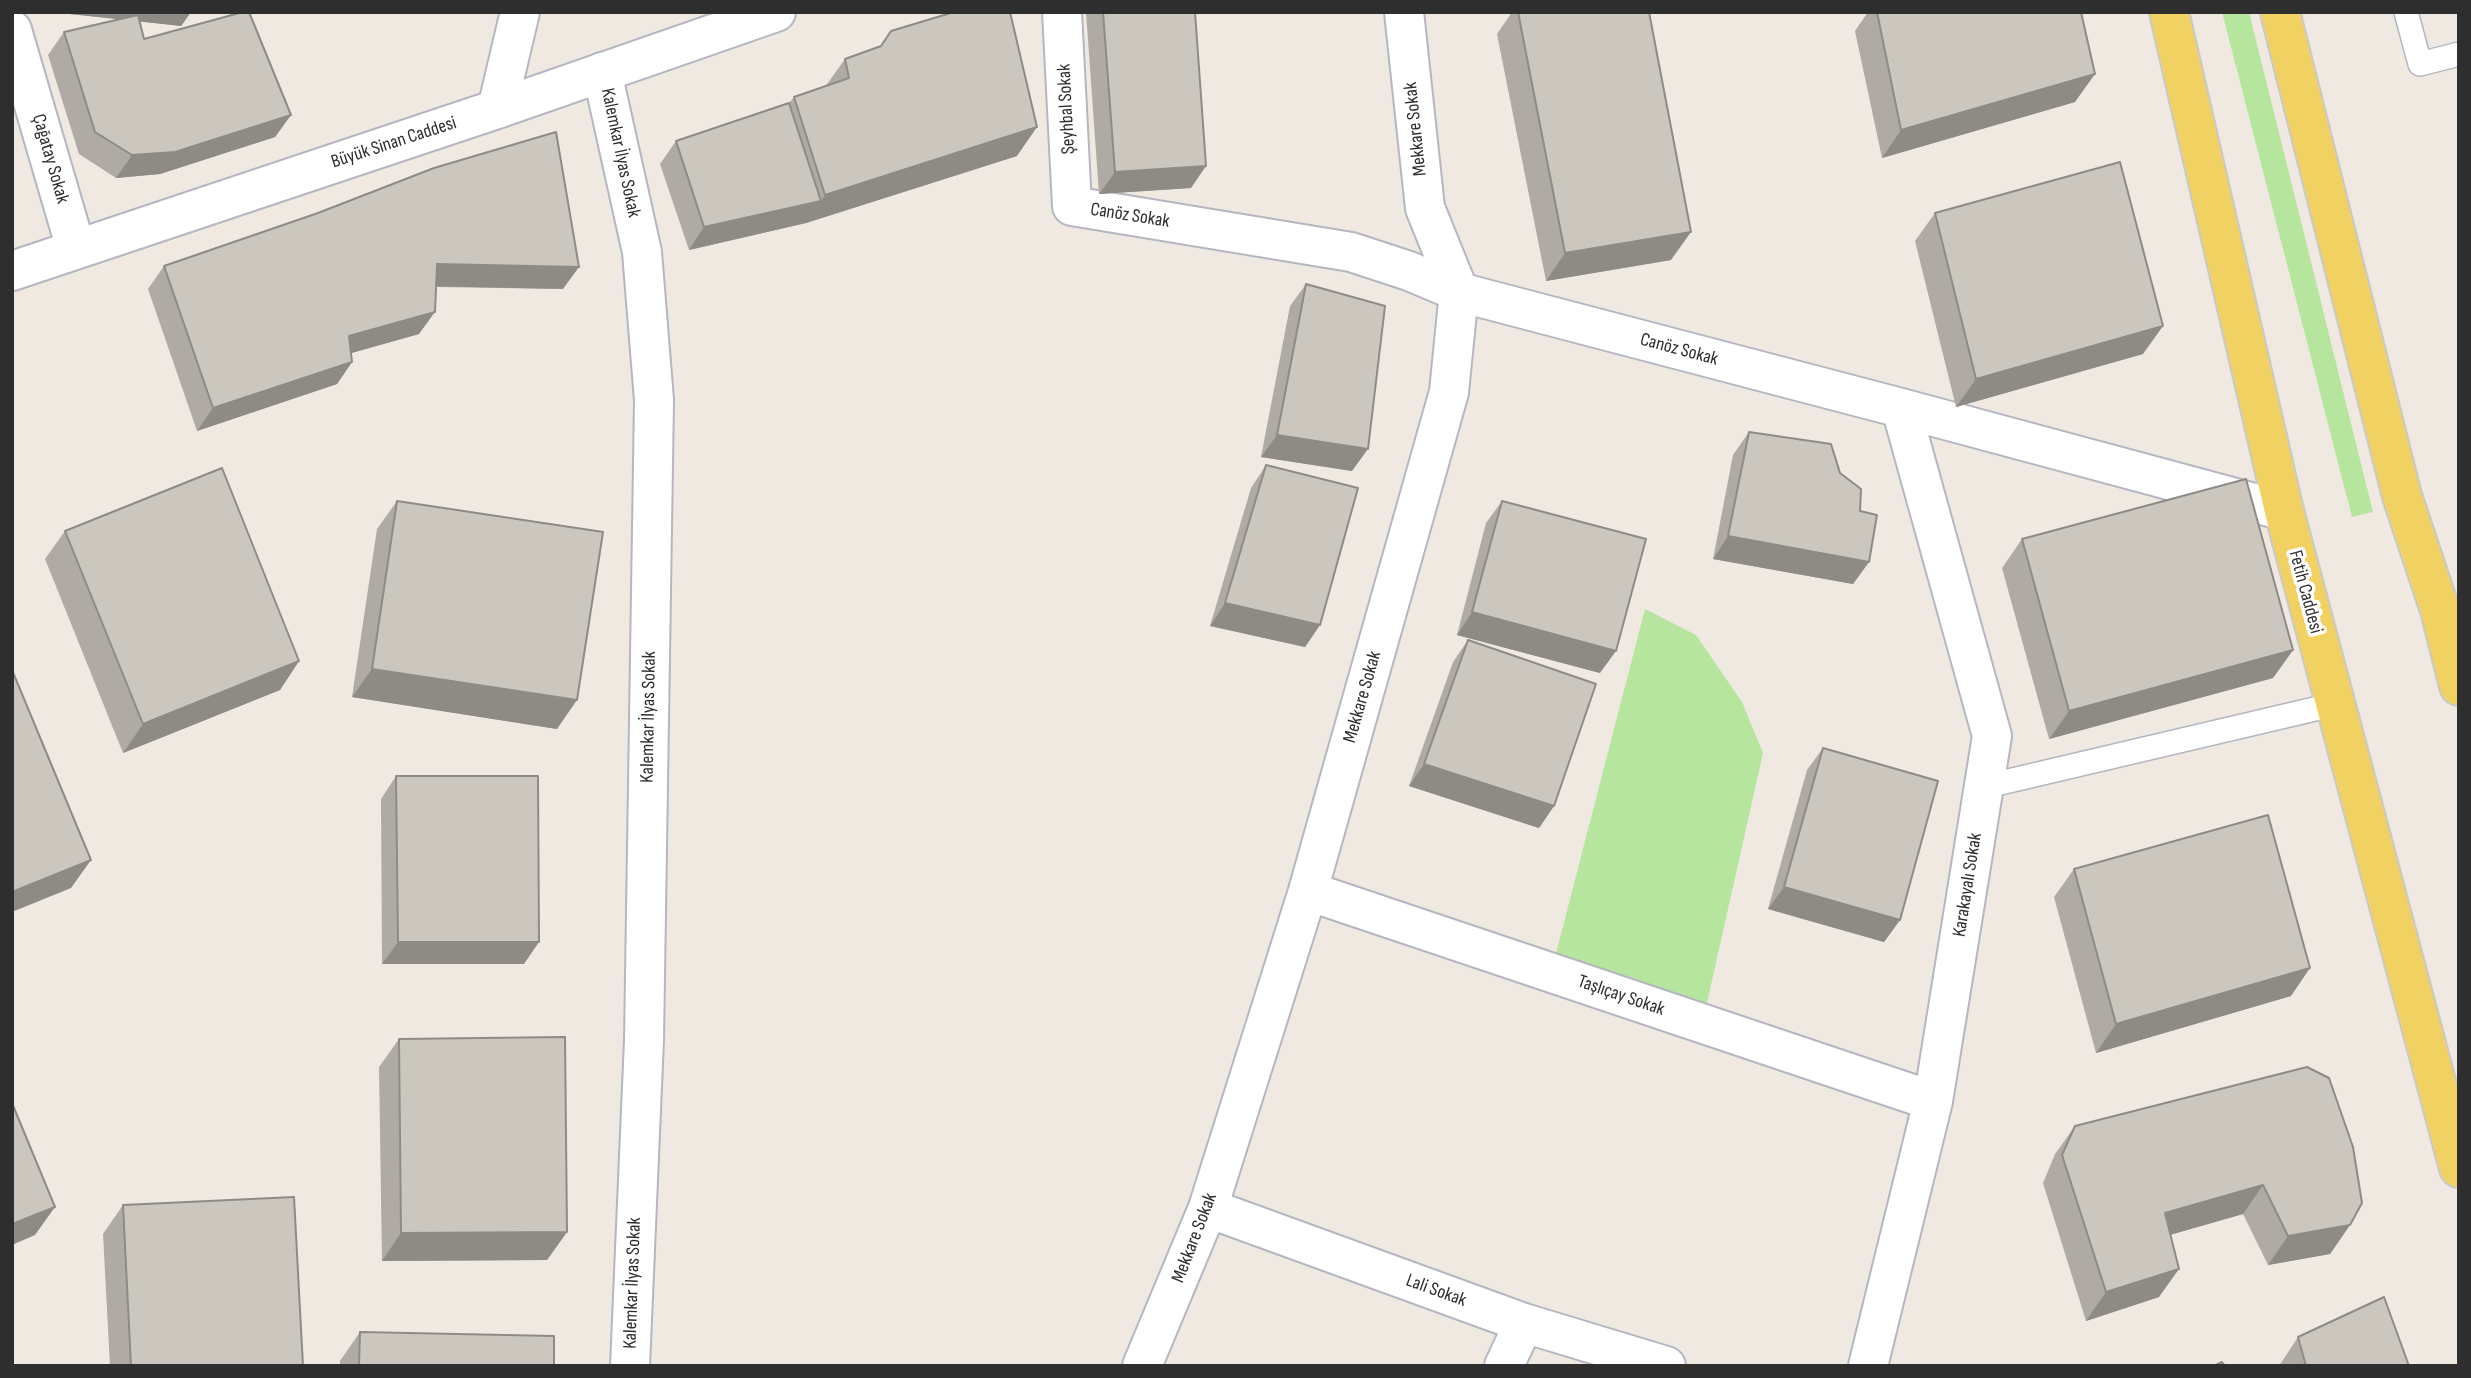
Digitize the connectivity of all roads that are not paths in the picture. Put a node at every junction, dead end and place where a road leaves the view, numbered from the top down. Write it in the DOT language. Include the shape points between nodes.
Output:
graph roads {
  1 [pos="520,12"];
  2 [pos="776,12"];
  3 [pos="1062,12"];
  4 [pos="1404,12"];
  5 [pos="2169,12"];
  6 [pos="2280,12"];
  7 [pos="2406,12"];
  8 [pos="12,30"];
  9 [pos="2459,54"];
  10 [pos="602,72"];
  11 [pos="497,109"];
  12 [pos="1072,206"];
  13 [pos="76,249"];
  14 [pos="12,271"];
  15 [pos="1459,292"];
  16 [pos="1901,408"];
  17 [pos="2284,512"];
  18 [pos="2449,610"];
  19 [pos="2459,686"];
  20 [pos="2336,704"];
  21 [pos="1983,787"];
  22 [pos="1308,891"];
  23 [pos="1933,1101"];
  24 [pos="2459,1168"];
  25 [pos="1208,1208"];
  26 [pos="1524,1323"];
  27 [pos="630,1366"];
  28 [pos="1142,1366"];
  29 [pos="1504,1366"];
  30 [pos="1667,1366"];
  31 [pos="1868,1366"];
  1 -- 11 [label="street"];
  2 -- 10 [label="street, Büyük Sinan Caddesi"];
  3 -- 12 [label="street, Şeyhbal Sokak"];
  4 -- 15 [label="street, Mekkare Sokak" via="1425,208"];
  5 -- 17 [label="main road, Fetih Caddesi"];
  6 -- 18 [label="main road" via="2402,496"];
  7 -- 9 [label="lane" via="2420,64"];
  8 -- 13 [label="street, Çağatay Sokak"];
  10 -- 11 [label="street, Büyük Sinan Caddesi"];
  10 -- 27 [label="street, Kalemkar İlyas Sokak" via="642,252 654,400 644,1040"];
  11 -- 13 [label="street, Büyük Sinan Caddesi"];
  12 -- 15 [label="street, Canöz Sokak" via="1351,252"];
  13 -- 14 [label="street, Büyük Sinan Caddesi"];
  15 -- 16 [label="street, Canöz Sokak"];
  15 -- 22 [label="street, Mekkare Sokak" via="1449,392"];
  16 -- 17 [label="street, Canöz Sokak"];
  16 -- 21 [label="street, Karakayalı Sokak" via="1992,736"];
  17 -- 20 [label="main road, Fetih Caddesi"];
  18 -- 19 [label="main road"];
  20 -- 21 [label="lane"];
  20 -- 24 [label="main road, Fetih Caddesi"];
  21 -- 23 [label="street, Karakayalı Sokak"];
  22 -- 23 [label="street, Taşlıçay Sokak"];
  22 -- 25 [label="street, Mekkare Sokak"];
  23 -- 31 [label="street, Karakayalı Sokak"];
  25 -- 26 [label="street, Lali Sokak"];
  25 -- 28 [label="street, Mekkare Sokak"];
  26 -- 29 [label="street"];
  26 -- 30 [label="street, Lali Sokak"];
}
